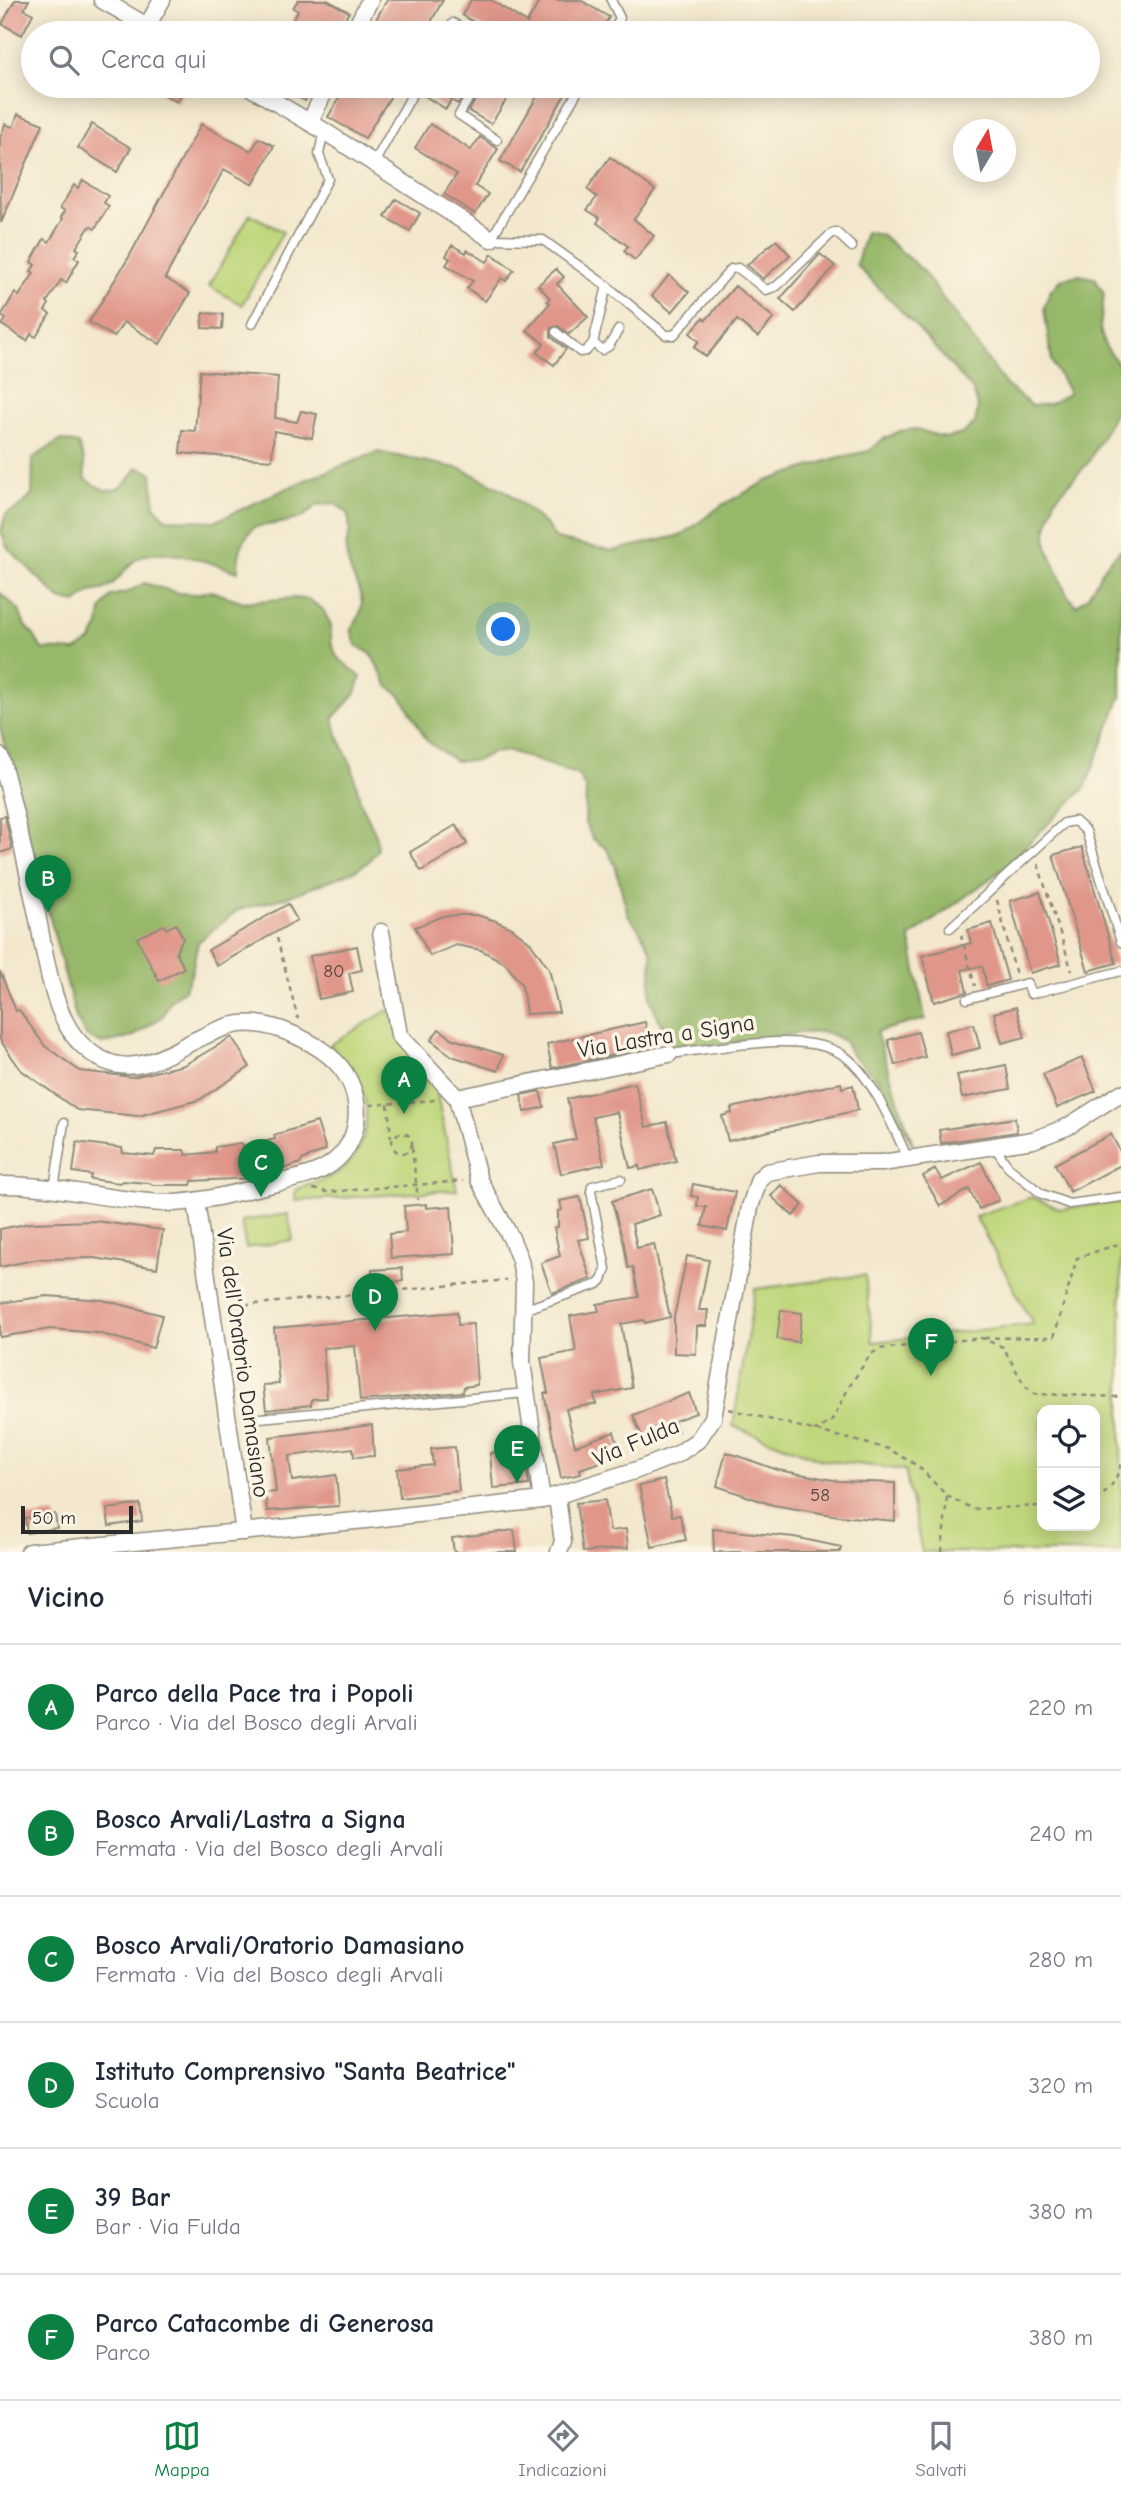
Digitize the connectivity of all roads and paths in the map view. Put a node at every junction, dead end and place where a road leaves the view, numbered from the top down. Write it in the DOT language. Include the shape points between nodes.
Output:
graph roads {
  1 [pos="102,0"];
  2 [pos="162,0"];
  3 [pos="370,0"];
  4 [pos="611,0"];
  5 [pos="138,21"];
  6 [pos="156,21"];
  7 [pos="359,21"];
  8 [pos="619,21"];
  9 [pos="269,98"];
  10 [pos="324,98"];
  11 [pos="411,98"];
  12 [pos="469,98"];
  13 [pos="574,98"];
  14 [pos="317,126"];
  15 [pos="497,139"];
  16 [pos="374,163"];
  17 [pos="491,239"];
  18 [pos="852,247"];
  19 [pos="607,286"];
  20 [pos="253,324"];
  21 [pos="619,329"];
  22 [pos="556,332"];
  23 [pos="593,343"];
  24 [pos="0,756"];
  25 [pos="1034,850"];
  26 [pos="993,888"];
  27 [pos="954,924"];
  28 [pos="381,932"];
  29 [pos="277,938"];
  30 [pos="1121,942"];
  31 [pos="1121,971"];
  32 [pos="1076,983"];
  33 [pos="1018,985"];
  34 [pos="978,996"];
  35 [pos="967,999"];
  36 [pos="304,1040"];
  37 [pos="669,1054"];
  38 [pos="1121,1093"];
  39 [pos="457,1098"];
  40 [pos="388,1104"];
  41 [pos="357,1107"];
  42 [pos="64,1123"];
  43 [pos="392,1141"];
  44 [pos="994,1146"];
  45 [pos="412,1147"];
  46 [pos="908,1159"];
  47 [pos="302,1176"];
  48 [pos="621,1179"];
  49 [pos="479,1180"];
  50 [pos="0,1185"];
  51 [pos="416,1185"];
  52 [pos="54,1189"];
  53 [pos="1121,1196"];
  54 [pos="418,1200"];
  55 [pos="196,1201"];
  56 [pos="1121,1243"];
  57 [pos="510,1280"];
  58 [pos="235,1306"];
  59 [pos="523,1310"];
  60 [pos="981,1338"];
  61 [pos="526,1393"];
  62 [pos="1121,1397"];
  63 [pos="716,1406"];
  64 [pos="260,1418"];
  65 [pos="813,1431"];
  66 [pos="1121,1464"];
  67 [pos="947,1496"];
  68 [pos="550,1498"];
  69 [pos="1100,1498"];
  70 [pos="1037,1506"];
  71 [pos="244,1532"];
  72 [pos="29,1552"];
  73 [pos="559,1552"];
  74 [pos="942,1552"];
  1 -- 5 [label="street"];
  2 -- 6 [label="street"];
  3 -- 7 [label="street"];
  4 -- 8 [label="lane"];
  9 -- 14 [label="street"];
  10 -- 14 [label="street"];
  11 -- 16 [label="lane"];
  12 -- 15 [label="lane" via="459,115"];
  13 -- 17 [label="lane"];
  14 -- 16 [label="street"];
  14 -- 20 [label="lane" via="319,154 328,179"];
  16 -- 17 [label="street"];
  17 -- 19 [label="lane" via="543,240"];
  18 -- 19 [label="lane" via="832,233 777,286 766,290 738,268 731,269 674,335 666,335"];
  19 -- 23 [label="lane"];
  21 -- 23 [label="lane" via="602,350"];
  22 -- 23 [label="lane" via="580,352"];
  24 -- 36 [label="street" via="53,985 66,1025 79,1043 106,1061 130,1066 154,1061 231,1025 264,1025"];
  25 -- 26 [label="lane"];
  25 -- 30 [label="lane" via="1064,823 1075,821 1086,831"];
  25 -- 32 [label="path"];
  26 -- 27 [label="lane"];
  26 -- 33 [label="path"];
  27 -- 34 [label="path"];
  28 -- 39 [label="street" via="399,1035"];
  29 -- 36 [label="path"];
  31 -- 32 [label="lane"];
  32 -- 33 [label="lane" via="1031,994 1027,983"];
  33 -- 34 [label="lane"];
  34 -- 35 [label="lane"];
  36 -- 41 [label="street" via="342,1069"];
  37 -- 39 [label="street, Via Lastra a Signa"];
  37 -- 46 [label="lane, Via Lastra a Signa" via="770,1043 816,1045 835,1051 861,1073 888,1115"];
  38 -- 44 [label="street, Via Fulda" via="1044,1137"];
  39 -- 40 [label="path"];
  39 -- 49 [label="street"];
  40 -- 41 [label="path"];
  40 -- 43 [label="path"];
  41 -- 47 [label="street" via="354,1136 340,1156"];
  42 -- 52 [label="lane"];
  43 -- 45 [label="path" via="398,1153"];
  43 -- 45 [label="path" via="405,1133 411,1137"];
  44 -- 46 [label="street, Via Fulda"];
  44 -- 53 [label="lane" via="1009,1168 1042,1194 1069,1204"];
  45 -- 51 [label="path"];
  46 -- 63 [label="street, Via Fulda" via="819,1163 766,1172 759,1179 750,1207"];
  47 -- 51 [label="path" via="316,1191 327,1192"];
  47 -- 55 [label="street"];
  48 -- 59 [label="lane" via="592,1186 591,1191 606,1269 602,1280"];
  49 -- 51 [label="path"];
  49 -- 59 [label="street" via="520,1261"];
  50 -- 52 [label="street"];
  51 -- 54 [label="path"];
  52 -- 55 [label="street" via="151,1202"];
  55 -- 71 [label="street, Via dell'Oratorio Damasiano"];
  56 -- 60 [label="path" via="1077,1258 1054,1337"];
  57 -- 58 [label="path"];
  59 -- 61 [label="street"];
  60 -- 62 [label="path" via="1003,1347 1024,1386 1035,1394"];
  60 -- 65 [label="path" via="879,1349 870,1355 831,1422"];
  61 -- 64 [label="lane"];
  61 -- 68 [label="street"];
  63 -- 65 [label="path"];
  63 -- 68 [label="street, Via Fulda" via="707,1430 689,1448"];
  65 -- 67 [label="path" via="889,1449 918,1466"];
  66 -- 69 [label="path"];
  67 -- 70 [label="path" via="974,1509"];
  67 -- 74 [label="path"];
  68 -- 71 [label="street, Via Fulda"];
  68 -- 73 [label="street" via="563,1542"];
  71 -- 72 [label="street, Via Fulda"];
}
